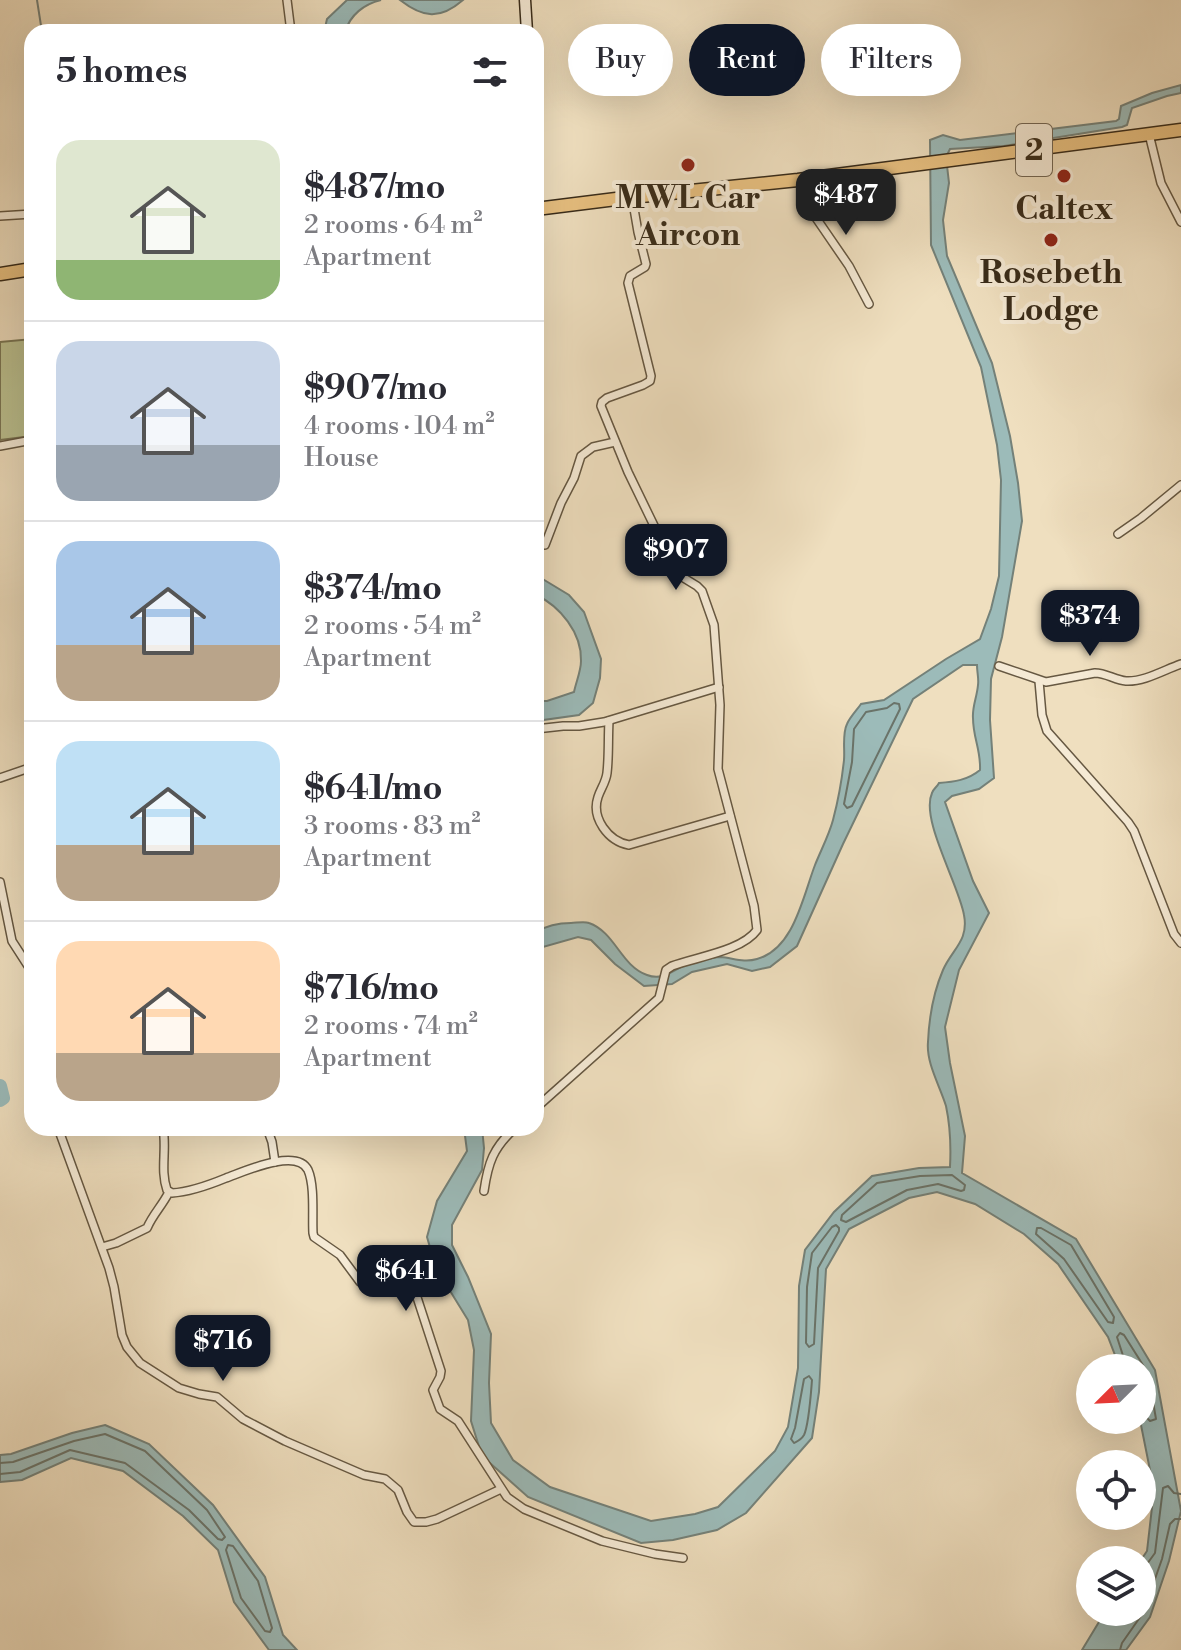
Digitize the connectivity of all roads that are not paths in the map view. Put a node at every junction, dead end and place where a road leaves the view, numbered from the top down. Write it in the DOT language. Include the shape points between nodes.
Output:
graph roads {
  1 [pos="287,0"];
  2 [pos="525,0"];
  3 [pos="290,24"];
  4 [pos="526,24"];
  5 [pos="1181,130"];
  6 [pos="1149,134"];
  7 [pos="798,180"];
  8 [pos="632,197"];
  9 [pos="544,207"];
  10 [pos="24,214"];
  11 [pos="0,216"];
  12 [pos="1181,222"];
  13 [pos="24,270"];
  14 [pos="0,274"];
  15 [pos="869,304"];
  16 [pos="24,442"];
  17 [pos="615,442"];
  18 [pos="0,446"];
  19 [pos="1181,485"];
  20 [pos="1118,534"];
  21 [pos="545,545"];
  22 [pos="1181,664"];
  23 [pos="999,666"];
  24 [pos="1039,681"];
  25 [pos="719,687"];
  26 [pos="609,721"];
  27 [pos="544,728"];
  28 [pos="24,770"];
  29 [pos="0,778"];
  30 [pos="730,816"];
  31 [pos="0,882"];
  32 [pos="1181,943"];
  33 [pos="24,960"];
  34 [pos="544,1101"];
  35 [pos="61,1136"];
  36 [pos="164,1136"];
  37 [pos="270,1136"];
  38 [pos="506,1136"];
  39 [pos="275,1162"];
  40 [pos="484,1191"];
  41 [pos="169,1192"];
  42 [pos="102,1247"];
  43 [pos="501,1489"];
  44 [pos="683,1558"];
  1 -- 3 [label="street"];
  2 -- 4 [label="street"];
  5 -- 6 [label="main road, 2"];
  6 -- 7 [label="main road, 2"];
  6 -- 12 [label="street" via="1161,183"];
  7 -- 8 [label="main road, 2"];
  7 -- 15 [label="street"];
  8 -- 9 [label="main road, 2"];
  8 -- 17 [label="street" via="646,264 628,283 651,376 643,385 602,402"];
  10 -- 11 [label="street"];
  13 -- 14 [label="main road"];
  16 -- 18 [label="street"];
  17 -- 21 [label="street" via="581,456"];
  17 -- 25 [label="street" via="675,569 707,601"];
  19 -- 20 [label="street"];
  22 -- 24 [label="street" via="1130,680 1100,673"];
  23 -- 24 [label="street"];
  24 -- 32 [label="street" via="1047,731 1134,831"];
  25 -- 26 [label="street"];
  25 -- 30 [label="street" via="718,769"];
  26 -- 27 [label="street"];
  26 -- 30 [label="street" via="607,774 597,804 601,825 612,837 629,845"];
  28 -- 29 [label="street"];
  30 -- 34 [label="street" via="757,930 751,939 666,970 659,998"];
  31 -- 33 [label="street" via="12,941"];
  35 -- 42 [label="street"];
  36 -- 41 [label="street"];
  37 -- 39 [label="street"];
  38 -- 40 [label="street" via="492,1155"];
  39 -- 41 [label="street"];
  39 -- 43 [label="street" via="300,1162 308,1169 314,1237 340,1255 360,1282 401,1280 413,1285 441,1371 433,1390 437,1405 458,1421"];
  41 -- 42 [label="street" via="147,1228"];
  42 -- 43 [label="street" via="127,1347 170,1384 217,1397 243,1419 285,1441 385,1479 395,1485 414,1522 437,1519"];
  43 -- 44 [label="street" via="524,1509 602,1541"];
}
